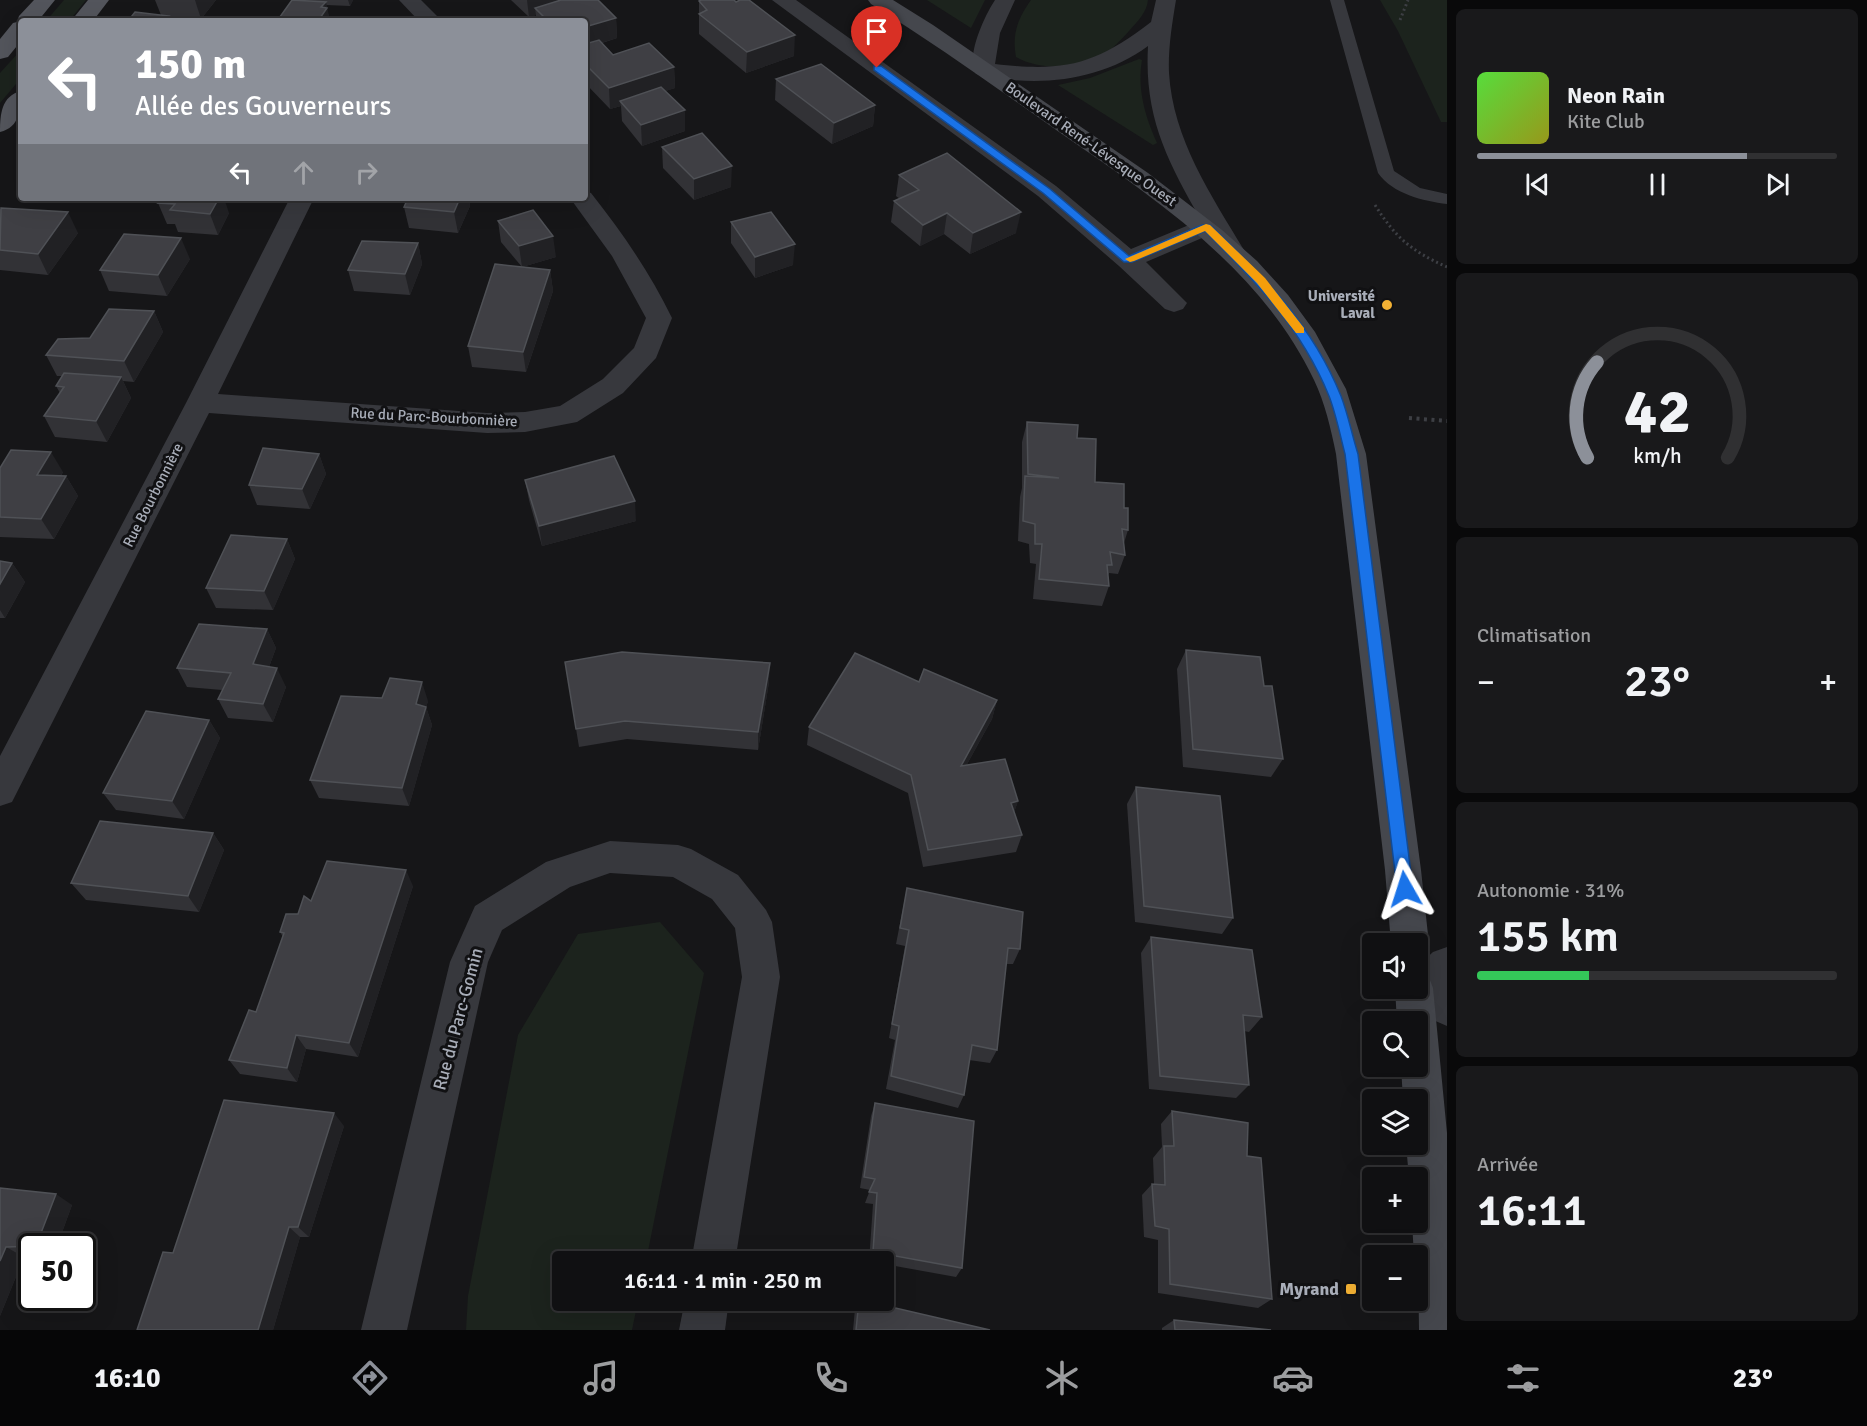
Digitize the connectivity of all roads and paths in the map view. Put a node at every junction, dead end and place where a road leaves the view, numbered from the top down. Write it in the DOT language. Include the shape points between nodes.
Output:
graph roads {
  1 [pos="45,0"];
  2 [pos="99,0"];
  3 [pos="407,0"];
  4 [pos="782,0"];
  5 [pos="878,0"];
  6 [pos="886,0"];
  7 [pos="1005,0"];
  8 [pos="1166,0"];
  9 [pos="1337,0"];
  10 [pos="1408,0"];
  11 [pos="906,16"];
  12 [pos="30,18"];
  13 [pos="84,18"];
  14 [pos="396,18"];
  15 [pos="428,18"];
  16 [pos="1400,20"];
  17 [pos="1160,26"];
  18 [pos="18,31"];
  19 [pos="0,51"];
  20 [pos="984,69"];
  21 [pos="18,102"];
  22 [pos="0,125"];
  23 [pos="1447,199"];
  24 [pos="301,201"];
  25 [pos="584,201"];
  26 [pos="1206,227"];
  27 [pos="1231,249"];
  28 [pos="1128,260"];
  29 [pos="1174,303"];
  30 [pos="201,404"];
  31 [pos="1408,418"];
  32 [pos="1447,421"];
  33 [pos="0,791"];
  34 [pos="1409,933"];
  35 [pos="1447,965"];
  36 [pos="1422,1008"];
  37 [pos="715,1251"];
  38 [pos="705,1311"];
  39 [pos="384,1330"];
  40 [pos="702,1330"];
  41 [pos="1442,1330"];
  1 -- 12 [label="main road"];
  2 -- 13 [label="main road"];
  3 -- 14 [label="street"];
  3 -- 15 [label="street"];
  4 -- 28 [label="street" via="1047,191"];
  5 -- 11 [label="main road, Boulevard René-Lévesque Ouest"];
  6 -- 11 [label="main road, Boulevard René-Lévesque Ouest"];
  7 -- 20 [label="street" via="993,23"];
  8 -- 17 [label="street"];
  9 -- 23 [label="lane" via="1386,173 1412,191"];
  10 -- 16 [label="path"];
  11 -- 20 [label="main road, Boulevard René-Lévesque Ouest"];
  17 -- 20 [label="street" via="1119,54 1073,73 1035,75"];
  17 -- 27 [label="street" via="1157,70 1163,115 1179,157"];
  18 -- 19 [label="main road"];
  20 -- 26 [label="main road, Boulevard René-Lévesque Ouest"];
  21 -- 22 [label="main road"];
  24 -- 30 [label="street, Rue Bourbonnière"];
  25 -- 30 [label="street, Rue du Parc-Bourbonnière" via="621,247 659,318 646,352 613,386 567,415 487,423"];
  26 -- 27 [label="main road, Boulevard René-Lévesque Ouest"];
  26 -- 28 [label="street"];
  27 -- 34 [label="main road, Boulevard René-Lévesque Ouest" via="1289,314 1328,379 1342,415 1357,491"];
  28 -- 29 [label="street"];
  30 -- 33 [label="street, Rue Bourbonnière"];
  31 -- 32 [label="path"];
  35 -- 36 [label="street"];
  36 -- 41 [label="main road"];
  37 -- 39 [label="street, Rue du Parc-Gomin" via="761,977 753,922 724,887 678,861 610,857 559,874 488,918 469,962"];
  38 -- 40 [label="street"];
}
